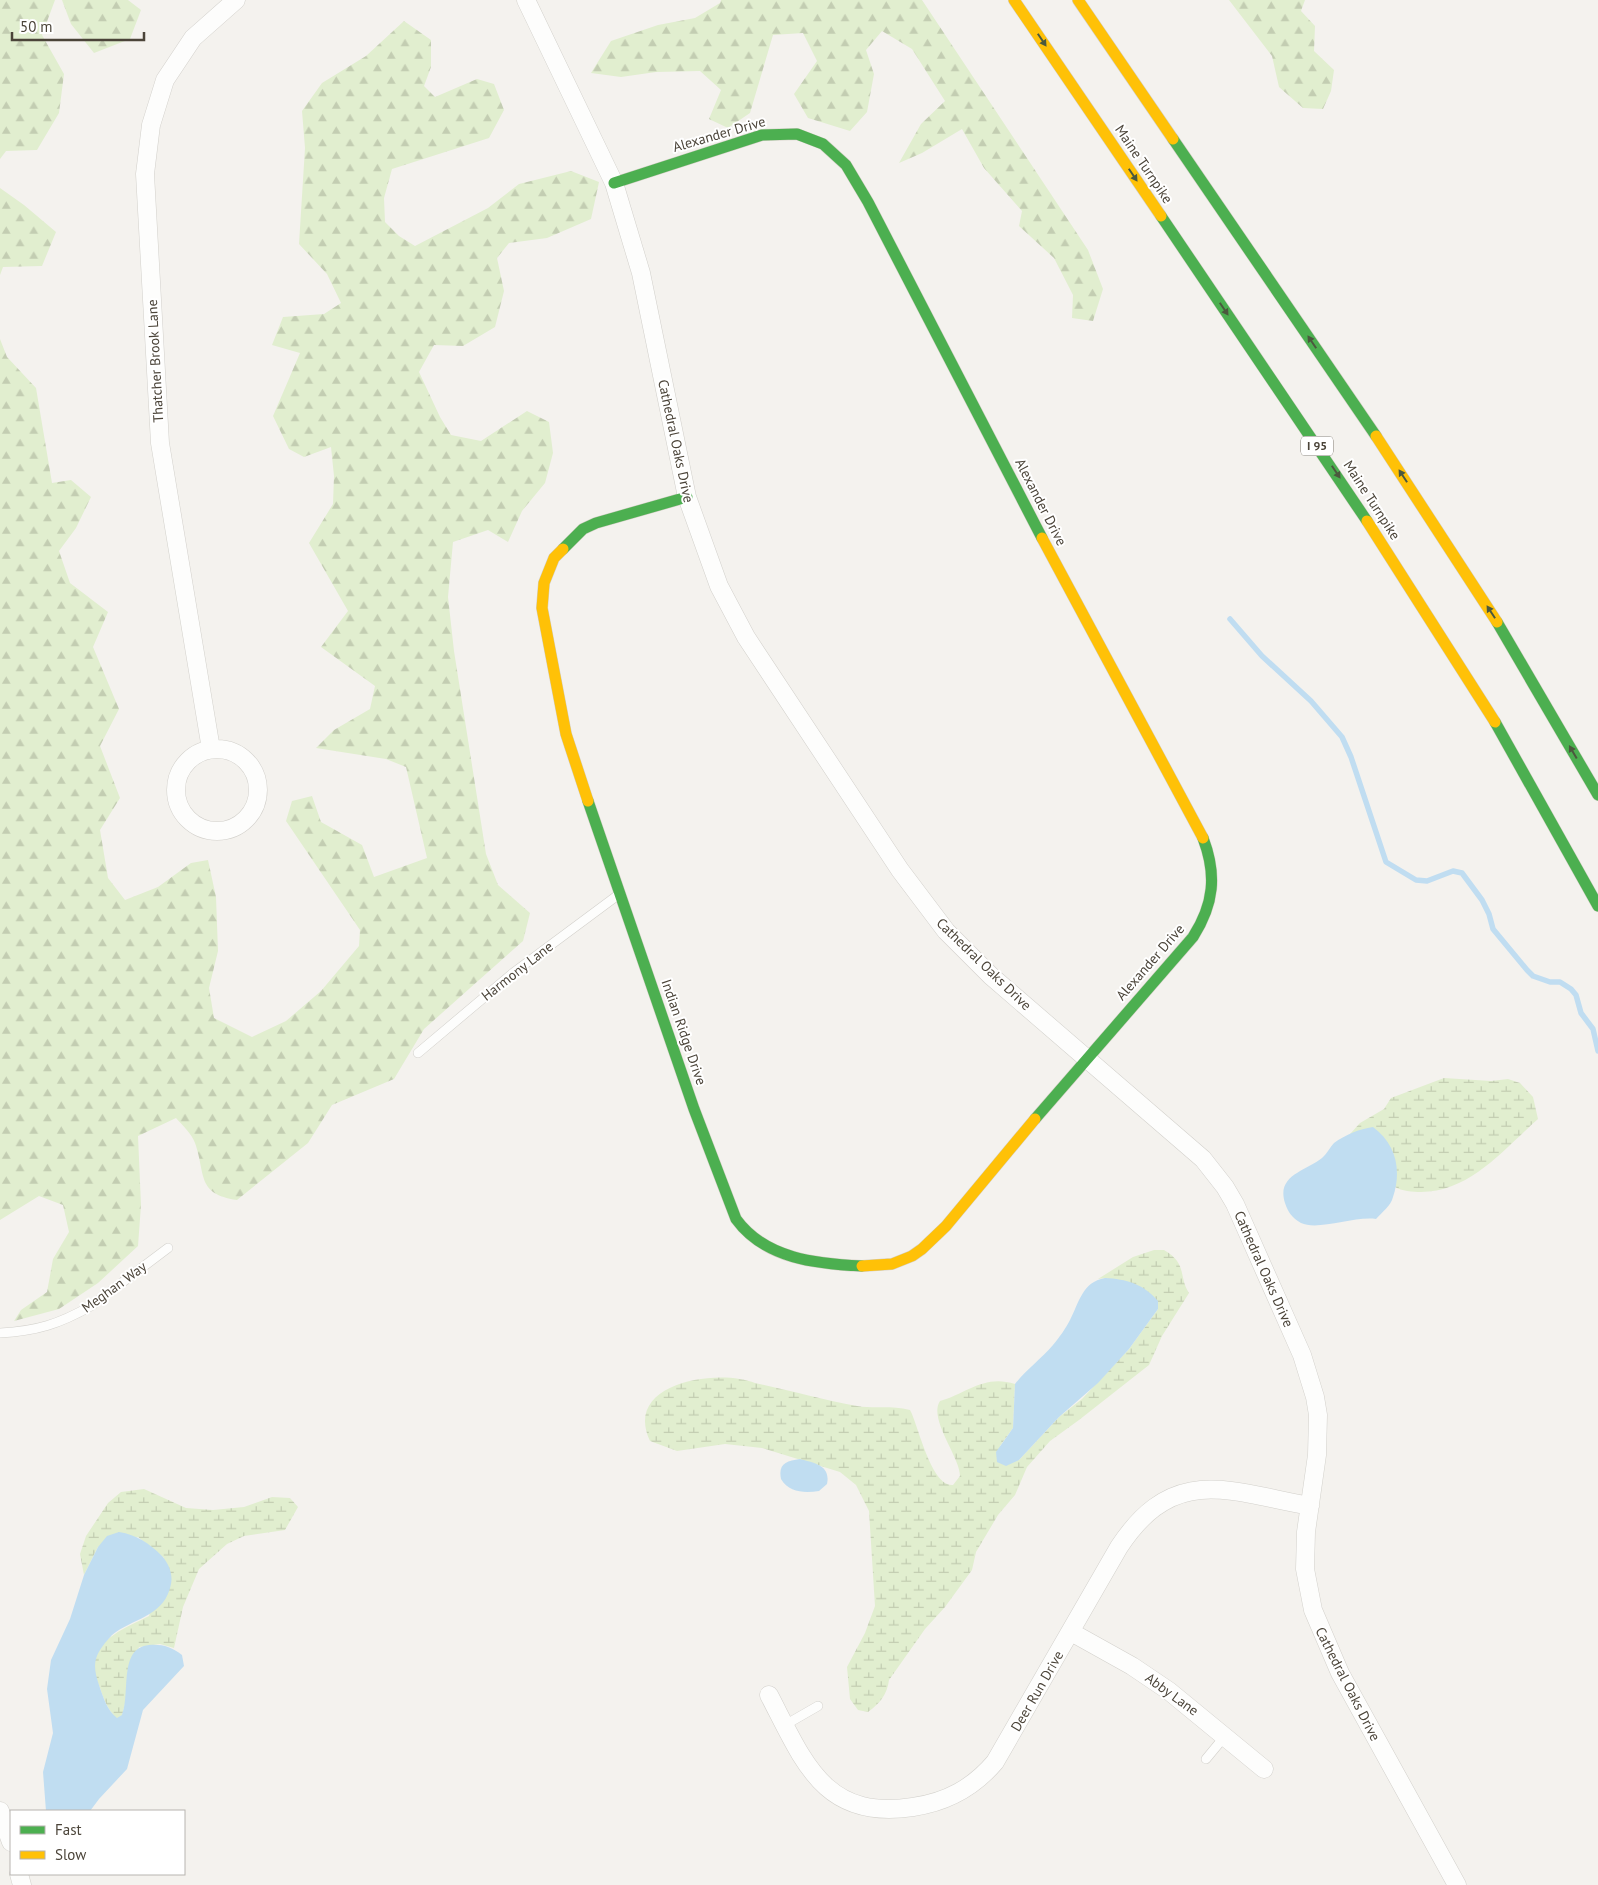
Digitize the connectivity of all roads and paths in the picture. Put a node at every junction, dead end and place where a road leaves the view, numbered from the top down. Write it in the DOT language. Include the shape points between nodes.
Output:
graph roads {
  1 [pos="236,0"];
  2 [pos="526,0"];
  3 [pos="1014,0"];
  4 [pos="1078,0"];
  5 [pos="614,183"];
  6 [pos="687,497"];
  7 [pos="211,749"];
  8 [pos="1598,795"];
  9 [pos="620,894"];
  10 [pos="1598,906"];
  11 [pos="418,1052"];
  12 [pos="1086,1058"];
  13 [pos="168,1248"];
  14 [pos="0,1333"];
  15 [pos="1310,1506"];
  16 [pos="1071,1632"];
  17 [pos="770,1694"];
  18 [pos="818,1706"];
  19 [pos="785,1725"];
  20 [pos="1225,1736"];
  21 [pos="1206,1759"];
  22 [pos="1264,1769"];
  23 [pos="0,1811"];
  24 [pos="10,1839"];
  25 [pos="1458,1885"];
  1 -- 7 [label="street, Thatcher Brook Lane" via="193,38 165,80 151,125 145,174 160,450"];
  2 -- 5 [label="street, Cathedral Oaks Drive"];
  3 -- 10 [label="main road, Maine Turnpike / I 95, one-way" via="1376,534 1464,671"];
  8 -- 4 [label="main road, one-way" via="1500,627 1387,452"];
  5 -- 6 [label="street, Cathedral Oaks Drive" via="640,273"];
  5 -- 12 [label="main road, Alexander Drive" via="762,135 797,134 823,144 846,165 868,202 1211,858 1212,893 1206,916 1198,929"];
  6 -- 9 [label="main road, Indian Ridge Drive" via="583,529 554,558 544,583 542,608 566,734"];
  6 -- 12 [label="street, Cathedral Oaks Drive" via="719,586 746,637 900,870 961,946"];
  7 -- 7 [label="street" via="192,757 183,767 177,780 177,800 192,823 204,829 224,830 247,818 257,800 258,786 255,774 242,758 224,749"];
  9 -- 11 [label="lane, Harmony Lane" via="513,973"];
  9 -- 12 [label="main road, Indian Ridge Drive" via="729,1206 736,1220 752,1236 786,1256 825,1263 882,1266 901,1261 922,1249 946,1226"];
  12 -- 15 [label="street, Cathedral Oaks Drive" via="1202,1159 1235,1204 1302,1355 1315,1397 1317,1455"];
  13 -- 14 [label="lane, Meghan Way" via="80,1312 48,1327"];
  15 -- 16 [label="street, Deer Run Drive" via="1212,1488 1159,1503 1131,1529"];
  15 -- 25 [label="street, Cathedral Oaks Drive" via="1305,1569 1308,1593 1319,1628 1352,1695"];
  16 -- 19 [label="street, Deer Run Drive" via="995,1762 967,1788 939,1801 885,1809 849,1802 811,1772"];
  16 -- 20 [label="street, Abby Lane" via="1132,1666"];
  17 -- 19 [label="street, Deer Run Drive"];
  18 -- 19 [label="lane"];
  20 -- 21 [label="lane"];
  20 -- 22 [label="street, Abby Lane"];
  23 -- 24 [label="street"];
}
